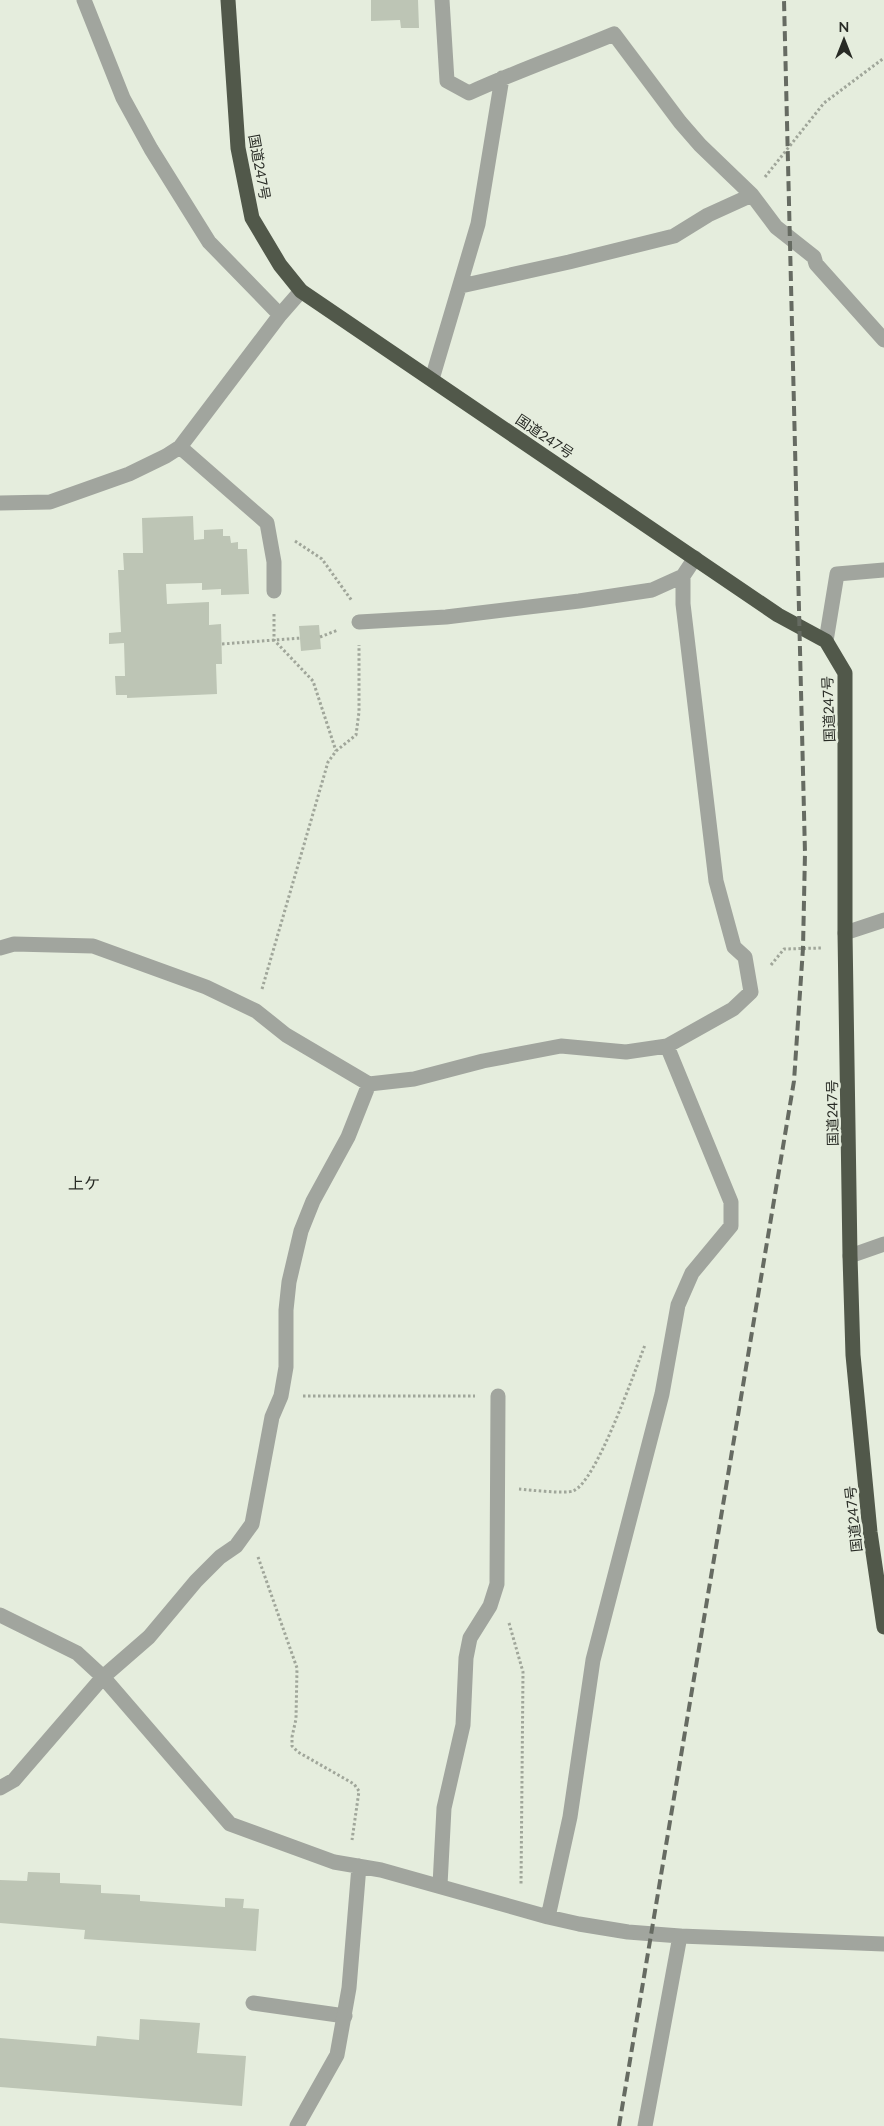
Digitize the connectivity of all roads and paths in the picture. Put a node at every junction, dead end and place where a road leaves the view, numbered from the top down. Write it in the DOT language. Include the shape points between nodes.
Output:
graph roads {
  1 [pos="84,0"];
  2 [pos="228,0"];
  3 [pos="442,0"];
  4 [pos="884,58"];
  5 [pos="502,78"];
  6 [pos="752,195"];
  7 [pos="461,286"];
  8 [pos="302,291"];
  9 [pos="280,315"];
  10 [pos="884,340"];
  11 [pos="432,379"];
  12 [pos="180,446"];
  13 [pos="0,503"];
  14 [pos="267,523"];
  15 [pos="695,558"];
  16 [pos="884,570"];
  17 [pos="684,576"];
  18 [pos="274,591"];
  19 [pos="360,622"];
  20 [pos="301,638"];
  21 [pos="274,640"];
  22 [pos="826,642"];
  23 [pos="222,644"];
  24 [pos="336,752"];
  25 [pos="884,920"];
  26 [pos="846,933"];
  27 [pos="0,948"];
  28 [pos="824,948"];
  29 [pos="751,992"];
  30 [pos="256,1010"];
  31 [pos="667,1046"];
  32 [pos="369,1084"];
  33 [pos="884,1244"];
  34 [pos="850,1256"];
  35 [pos="646,1343"];
  36 [pos="281,1396"];
  37 [pos="498,1396"];
  38 [pos="498,1488"];
  39 [pos="252,1524"];
  40 [pos="497,1584"];
  41 [pos="0,1615"];
  42 [pos="884,1627"];
  43 [pos="103,1677"];
  44 [pos="0,1788"];
  45 [pos="350,1849"];
  46 [pos="359,1866"];
  47 [pos="440,1885"];
  48 [pos="521,1909"];
  49 [pos="548,1917"];
  50 [pos="680,1936"];
  51 [pos="884,1944"];
  52 [pos="253,2002"];
  53 [pos="345,2016"];
  54 [pos="297,2126"];
  55 [pos="644,2126"];
  1 -- 9 [label="street" via="123,98 151,149 209,242"];
  2 -- 8 [label="highway, 国道247号" via="238,148 252,218 280,265"];
  3 -- 5 [label="street" via="447,81 469,92"];
  4 -- 6 [label="path" via="824,103"];
  5 -- 6 [label="street" via="614,34 680,122"];
  5 -- 7 [label="street" via="478,224"];
  6 -- 7 [label="street" via="708,214 674,236"];
  6 -- 10 [label="street" via="776,226 814,257 816,264"];
  7 -- 11 [label="street"];
  8 -- 9 [label="street"];
  8 -- 11 [label="highway, 国道247号"];
  9 -- 12 [label="street"];
  11 -- 15 [label="highway, 国道247号"];
  12 -- 13 [label="street" via="129,474 50,502"];
  12 -- 14 [label="street"];
  14 -- 18 [label="street" via="274,562"];
  14 -- 19 [label="path" via="322,559 358,610"];
  15 -- 17 [label="street"];
  15 -- 22 [label="highway, 国道247号" via="778,615"];
  16 -- 22 [label="street" via="837,574"];
  17 -- 19 [label="street" via="652,590 598,598 446,617"];
  17 -- 29 [label="street" via="683,604 716,881 734,947 745,957"];
  18 -- 21 [label="path"];
  19 -- 24 [label="path" via="360,712 356,735"];
  20 -- 21 [label="path"];
  21 -- 23 [label="path"];
  21 -- 24 [label="path" via="313,681"];
  22 -- 26 [label="highway, 国道247号" via="846,673"];
  24 -- 30 [label="path" via="328,762"];
  25 -- 26 [label="street"];
  26 -- 34 [label="highway, 国道247号"];
  27 -- 30 [label="street" via="14,944 94,946 206,986"];
  28 -- 29 [label="path" via="784,948"];
  29 -- 31 [label="street" via="733,1010"];
  30 -- 32 [label="street" via="286,1034"];
  31 -- 32 [label="street" via="626,1052 561,1046 414,1079"];
  31 -- 49 [label="street" via="731,1202 731,1226 692,1273 678,1304 662,1394 593,1660 570,1817"];
  32 -- 36 [label="street" via="348,1137 301,1230 288,1291 286,1367"];
  33 -- 34 [label="street"];
  34 -- 42 [label="highway, 国道247号" via="854,1364 870,1532"];
  35 -- 38 [label="path" via="607,1440 583,1484 573,1491"];
  36 -- 37 [label="path"];
  36 -- 39 [label="street" via="272,1417"];
  37 -- 38 [label="street"];
  38 -- 40 [label="street"];
  39 -- 43 [label="street" via="236,1546 196,1581 149,1637"];
  39 -- 45 [label="path" via="256,1553 297,1668 292,1746 354,1784 360,1791"];
  40 -- 47 [label="street" via="490,1606 470,1638 466,1658 463,1725 444,1808"];
  40 -- 48 [label="path" via="523,1672"];
  41 -- 43 [label="street" via="77,1653"];
  43 -- 44 [label="street" via="14,1780"];
  43 -- 46 [label="street" via="230,1824 334,1862"];
  46 -- 47 [label="street"];
  46 -- 53 [label="street"];
  47 -- 48 [label="street"];
  48 -- 49 [label="street"];
  49 -- 50 [label="street" via="618,1930"];
  50 -- 51 [label="street"];
  50 -- 55 [label="street"];
  52 -- 53 [label="street"];
  53 -- 54 [label="street" via="337,2055"];
}
